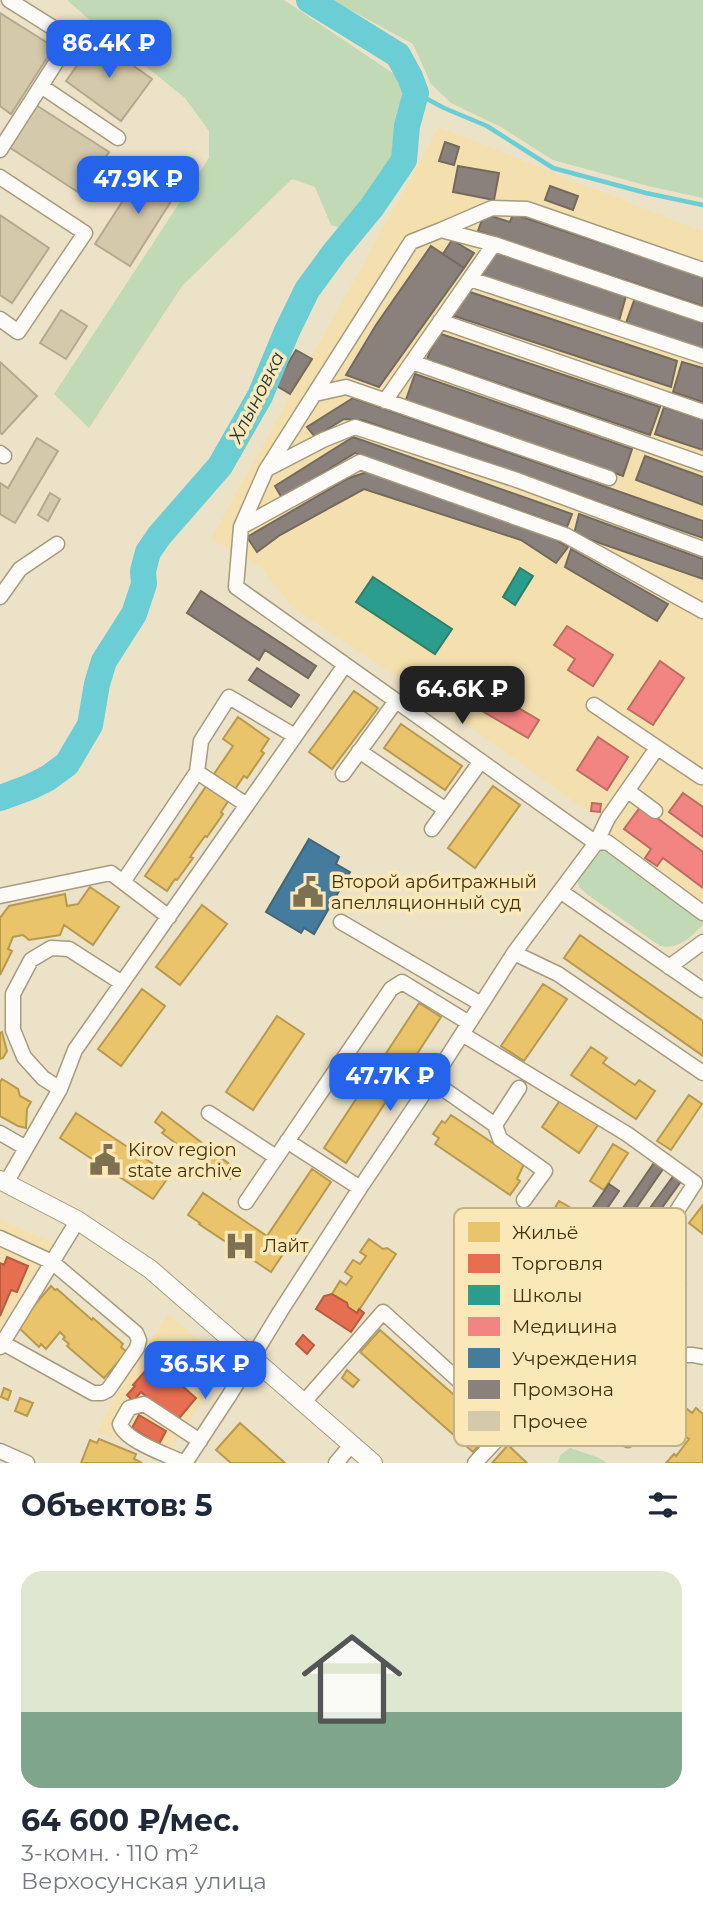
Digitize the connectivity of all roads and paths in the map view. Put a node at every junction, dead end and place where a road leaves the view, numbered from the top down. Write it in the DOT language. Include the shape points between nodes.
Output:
graph roads {
  1 [pos="9,0"];
  2 [pos="41,86"];
  3 [pos="118,138"];
  4 [pos="0,150"];
  5 [pos="0,177"];
  6 [pos="441,230"];
  7 [pos="494,244"];
  8 [pos="703,270"];
  9 [pos="470,279"];
  10 [pos="703,314"];
  11 [pos="0,319"];
  12 [pos="440,321"];
  13 [pos="703,356"];
  14 [pos="412,362"];
  15 [pos="315,394"];
  16 [pos="385,401"];
  17 [pos="703,412"];
  18 [pos="703,464"];
  19 [pos="267,470"];
  20 [pos="609,478"];
  21 [pos="241,527"];
  22 [pos="57,544"];
  23 [pos="703,549"];
  24 [pos="0,597"];
  25 [pos="703,611"];
  26 [pos="345,665"];
  27 [pos="396,701"];
  28 [pos="594,705"];
  29 [pos="295,736"];
  30 [pos="657,747"];
  31 [pos="359,751"];
  32 [pos="481,761"];
  33 [pos="197,772"];
  34 [pos="343,775"];
  35 [pos="701,777"];
  36 [pos="628,791"];
  37 [pos="247,805"];
  38 [pos="446,810"];
  39 [pos="656,811"];
  40 [pos="432,829"];
  41 [pos="596,843"];
  42 [pos="123,882"];
  43 [pos="561,891"];
  44 [pos="0,896"];
  45 [pos="703,913"];
  46 [pos="169,917"];
  47 [pos="341,922"];
  48 [pos="703,942"];
  49 [pos="514,953"];
  50 [pos="669,967"];
  51 [pos="122,983"];
  52 [pos="703,990"];
  53 [pos="481,1004"];
  54 [pos="466,1029"];
  55 [pos="703,1073"];
  56 [pos="432,1081"];
  57 [pos="519,1088"];
  58 [pos="60,1089"];
  59 [pos="209,1113"];
  60 [pos="495,1125"];
  61 [pos="0,1133"];
  62 [pos="287,1141"];
  63 [pos="26,1148"];
  64 [pos="276,1157"];
  65 [pos="3,1182"];
  66 [pos="360,1188"];
  67 [pos="524,1200"];
  68 [pos="246,1202"];
  69 [pos="679,1208"];
  70 [pos="78,1220"];
  71 [pos="0,1238"];
  72 [pos="52,1262"];
  73 [pos="1,1345"];
  74 [pos="253,1357"];
  75 [pos="454,1376"];
  76 [pos="304,1402"];
  77 [pos="200,1441"];
  78 [pos="352,1444"];
  79 [pos="491,1446"];
  80 [pos="0,1451"];
  81 [pos="27,1463"];
  82 [pos="185,1463"];
  83 [pos="336,1463"];
  84 [pos="373,1463"];
  85 [pos="475,1463"];
  1 -- 2 [label="street" via="71,39"];
  2 -- 3 [label="street"];
  2 -- 4 [label="street"];
  5 -- 11 [label="street" via="85,233 18,332"];
  6 -- 7 [label="street"];
  6 -- 8 [label="street" via="492,208 527,209"];
  6 -- 15 [label="street" via="411,242"];
  7 -- 9 [label="street"];
  7 -- 10 [label="street"];
  9 -- 12 [label="street"];
  9 -- 13 [label="street"];
  12 -- 14 [label="street"];
  12 -- 17 [label="street"];
  14 -- 16 [label="street"];
  14 -- 18 [label="street"];
  15 -- 16 [label="street" via="346,387"];
  15 -- 19 [label="street"];
  16 -- 20 [label="street"];
  19 -- 21 [label="street"];
  19 -- 23 [label="street" via="355,427 517,480"];
  21 -- 25 [label="street" via="360,462 565,535"];
  21 -- 26 [label="street" via="236,587"];
  22 -- 24 [label="street" via="20,569"];
  26 -- 27 [label="street"];
  26 -- 29 [label="street"];
  27 -- 31 [label="street"];
  27 -- 32 [label="street"];
  28 -- 30 [label="street"];
  29 -- 33 [label="street" via="229,697 201,741"];
  29 -- 37 [label="street"];
  30 -- 35 [label="street"];
  30 -- 36 [label="street"];
  31 -- 34 [label="street"];
  31 -- 38 [label="street"];
  32 -- 38 [label="street"];
  32 -- 41 [label="street"];
  33 -- 37 [label="street"];
  33 -- 42 [label="street"];
  36 -- 39 [label="street"];
  36 -- 41 [label="street"];
  37 -- 46 [label="street"];
  38 -- 40 [label="street"];
  41 -- 43 [label="street"];
  41 -- 45 [label="street" via="607,842"];
  42 -- 44 [label="street" via="111,873"];
  42 -- 46 [label="street"];
  43 -- 49 [label="street"];
  43 -- 50 [label="street"];
  46 -- 51 [label="street"];
  47 -- 53 [label="street"];
  48 -- 50 [label="street"];
  49 -- 53 [label="street"];
  49 -- 55 [label="street" via="558,974"];
  50 -- 52 [label="street"];
  51 -- 58 [label="street" via="75,1050"];
  51 -- 58 [label="street" via="69,948 51,947 31,960 13,994 13,1030 24,1057"];
  53 -- 54 [label="street"];
  54 -- 56 [label="street"];
  54 -- 62 [label="street" via="402,982 391,989"];
  54 -- 69 [label="street" via="695,1183"];
  56 -- 60 [label="street"];
  56 -- 66 [label="street"];
  57 -- 60 [label="street"];
  58 -- 63 [label="street"];
  59 -- 64 [label="street"];
  60 -- 67 [label="street" via="500,1139 545,1171"];
  61 -- 63 [label="street"];
  62 -- 64 [label="street"];
  62 -- 66 [label="street"];
  63 -- 65 [label="street"];
  64 -- 68 [label="street"];
  65 -- 70 [label="main road"];
  66 -- 74 [label="street"];
  70 -- 72 [label="street"];
  70 -- 74 [label="main road" via="150,1269"];
  71 -- 72 [label="street"];
  72 -- 73 [label="street"];
  72 -- 73 [label="street" via="136,1334 137,1348 102,1394"];
  74 -- 76 [label="main road"];
  74 -- 77 [label="street"];
  75 -- 76 [label="street" via="383,1312"];
  76 -- 78 [label="main road"];
  77 -- 82 [label="street"];
  77 -- 82 [label="street" via="144,1404 129,1408 120,1424 129,1437"];
  78 -- 83 [label="street"];
  78 -- 84 [label="main road"];
  79 -- 85 [label="street"];
  80 -- 81 [label="street"];
}
